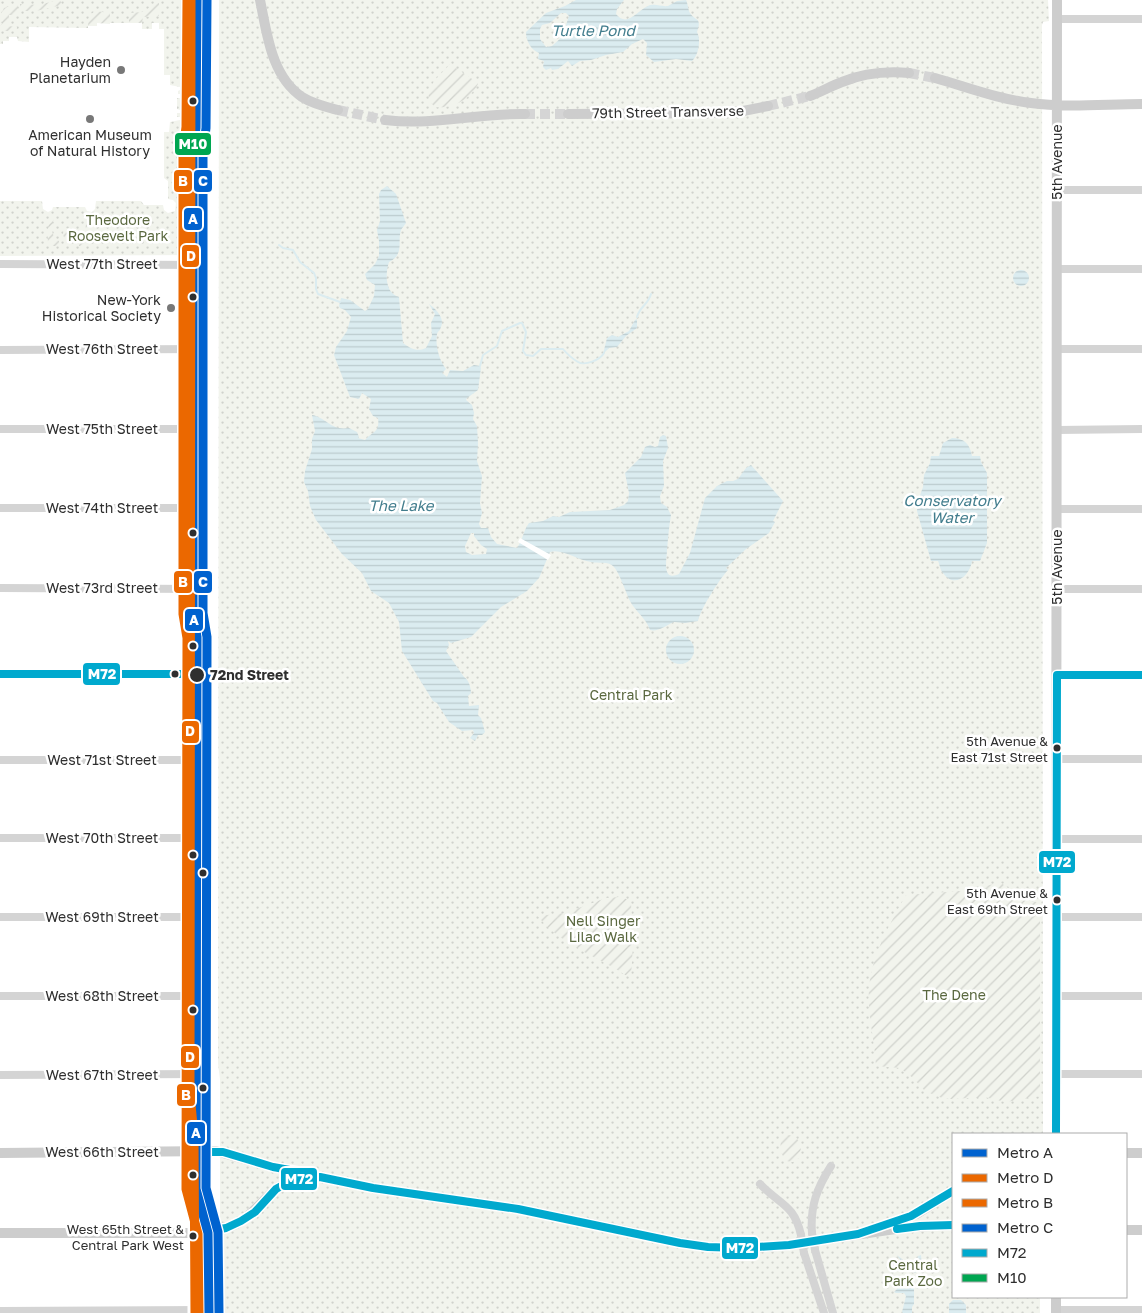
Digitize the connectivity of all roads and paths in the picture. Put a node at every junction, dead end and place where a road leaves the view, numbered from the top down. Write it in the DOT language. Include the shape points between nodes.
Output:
graph roads {
  1 [pos="203,0"];
  2 [pos="260,0"];
  3 [pos="1057,0"];
  4 [pos="1057,19"];
  5 [pos="1142,19"];
  6 [pos="909,73"];
  7 [pos="935,78"];
  8 [pos="810,96"];
  9 [pos="1142,104"];
  10 [pos="1057,105"];
  11 [pos="768,106"];
  12 [pos="338,110"];
  13 [pos="525,114"];
  14 [pos="568,114"];
  15 [pos="385,120"];
  16 [pos="1057,190"];
  17 [pos="1142,190"];
  18 [pos="0,264"];
  19 [pos="203,265"];
  20 [pos="1057,269"];
  21 [pos="1142,269"];
  22 [pos="203,349"];
  23 [pos="1057,349"];
  24 [pos="1142,349"];
  25 [pos="0,350"];
  26 [pos="0,429"];
  27 [pos="204,429"];
  28 [pos="1142,429"];
  29 [pos="1057,430"];
  30 [pos="0,508"];
  31 [pos="204,508"];
  32 [pos="1057,509"];
  33 [pos="1142,509"];
  34 [pos="0,588"];
  35 [pos="203,589"];
  36 [pos="1057,589"];
  37 [pos="1142,589"];
  38 [pos="0,674"];
  39 [pos="204,674"];
  40 [pos="1056,674"];
  41 [pos="1142,675"];
  42 [pos="1056,759"];
  43 [pos="0,760"];
  44 [pos="203,760"];
  45 [pos="1142,760"];
  46 [pos="0,838"];
  47 [pos="203,838"];
  48 [pos="1056,839"];
  49 [pos="1142,839"];
  50 [pos="0,917"];
  51 [pos="203,917"];
  52 [pos="1142,917"];
  53 [pos="1056,918"];
  54 [pos="0,996"];
  55 [pos="204,996"];
  56 [pos="1056,996"];
  57 [pos="1142,996"];
  58 [pos="203,1074"];
  59 [pos="1056,1074"];
  60 [pos="1142,1074"];
  61 [pos="0,1075"];
  62 [pos="1056,1133"];
  63 [pos="203,1152"];
  64 [pos="0,1153"];
  65 [pos="1127,1153"];
  66 [pos="1142,1153"];
  67 [pos="831,1166"];
  68 [pos="760,1184"];
  69 [pos="373,1188"];
  70 [pos="952,1192"];
  71 [pos="952,1225"];
  72 [pos="1127,1230"];
  73 [pos="1142,1230"];
  74 [pos="204,1232"];
  75 [pos="630,1232"];
  76 [pos="0,1233"];
  77 [pos="858,1234"];
  78 [pos="827,1239"];
  79 [pos="670,1241"];
  80 [pos="789,1245"];
  81 [pos="708,1247"];
  82 [pos="725,1248"];
  83 [pos="1056,1298"];
  84 [pos="1142,1310"];
  85 [pos="0,1311"];
  86 [pos="203,1312"];
  87 [pos="1056,1312"];
  88 [pos="824,1313"];
  89 [pos="833,1313"];
  1 -- 19 [label="main road"];
  2 -- 12 [label="main road" via="272,54 287,82 306,99"];
  3 -- 4 [label="main road, 5th Avenue"];
  4 -- 5 [label="street"];
  4 -- 10 [label="main road, 5th Avenue"];
  6 -- 8 [label="main road" via="864,75"];
  7 -- 10 [label="main road" via="1002,98"];
  9 -- 10 [label="main road"];
  10 -- 16 [label="main road, 5th Avenue"];
  11 -- 14 [label="main road, 79th Street Transverse" via="721,113"];
  13 -- 15 [label="main road" via="423,123"];
  16 -- 17 [label="street"];
  16 -- 20 [label="main road, 5th Avenue"];
  18 -- 19 [label="street, West 77th Street"];
  19 -- 22 [label="main road"];
  20 -- 21 [label="street"];
  20 -- 23 [label="main road, 5th Avenue"];
  22 -- 25 [label="street, West 76th Street"];
  22 -- 27 [label="main road"];
  23 -- 24 [label="street"];
  23 -- 29 [label="main road, 5th Avenue"];
  26 -- 27 [label="street, West 75th Street"];
  27 -- 31 [label="main road"];
  28 -- 29 [label="street"];
  29 -- 32 [label="main road, 5th Avenue"];
  30 -- 31 [label="street, West 74th Street"];
  31 -- 35 [label="main road"];
  32 -- 33 [label="street"];
  32 -- 36 [label="main road, 5th Avenue"];
  34 -- 35 [label="street, West 73rd Street"];
  35 -- 39 [label="main road"];
  36 -- 37 [label="street"];
  36 -- 40 [label="main road, 5th Avenue"];
  38 -- 39 [label="main road"];
  39 -- 44 [label="main road"];
  40 -- 41 [label="main road"];
  40 -- 42 [label="main road, 5th Avenue"];
  42 -- 45 [label="street"];
  42 -- 48 [label="main road, 5th Avenue"];
  43 -- 44 [label="street, West 71st Street"];
  44 -- 47 [label="main road"];
  46 -- 47 [label="street, West 70th Street"];
  47 -- 51 [label="main road"];
  48 -- 49 [label="street"];
  48 -- 53 [label="main road, 5th Avenue"];
  50 -- 51 [label="street, West 69th Street"];
  51 -- 55 [label="main road"];
  52 -- 53 [label="street"];
  53 -- 56 [label="main road, 5th Avenue"];
  54 -- 55 [label="street, West 68th Street"];
  55 -- 58 [label="main road"];
  56 -- 57 [label="street"];
  56 -- 59 [label="main road, 5th Avenue"];
  58 -- 61 [label="street, West 67th Street"];
  58 -- 63 [label="main road"];
  59 -- 60 [label="street"];
  59 -- 62 [label="main road, 5th Avenue"];
  63 -- 64 [label="main road, West 66th Street"];
  63 -- 74 [label="main road"];
  63 -- 74 [label="main road, West 66th Street" via="223,1152 320,1177 285,1184 250,1215 231,1226"];
  65 -- 66 [label="main road"];
  67 -- 89 [label="street, bridge" via="820,1183 812,1206 812,1233"];
  68 -- 88 [label="street, bridge" via="791,1211 797,1221"];
  69 -- 75 [label="main road" via="518,1209"];
  70 -- 77 [label="main road" via="911,1216"];
  71 -- 77 [label="main road"];
  72 -- 73 [label="main road"];
  74 -- 76 [label="main road"];
  74 -- 86 [label="main road"];
  77 -- 78 [label="main road"];
  79 -- 81 [label="main road"];
  80 -- 82 [label="main road"];
  83 -- 87 [label="main road"];
  84 -- 87 [label="street"];
  85 -- 86 [label="street"];
}
